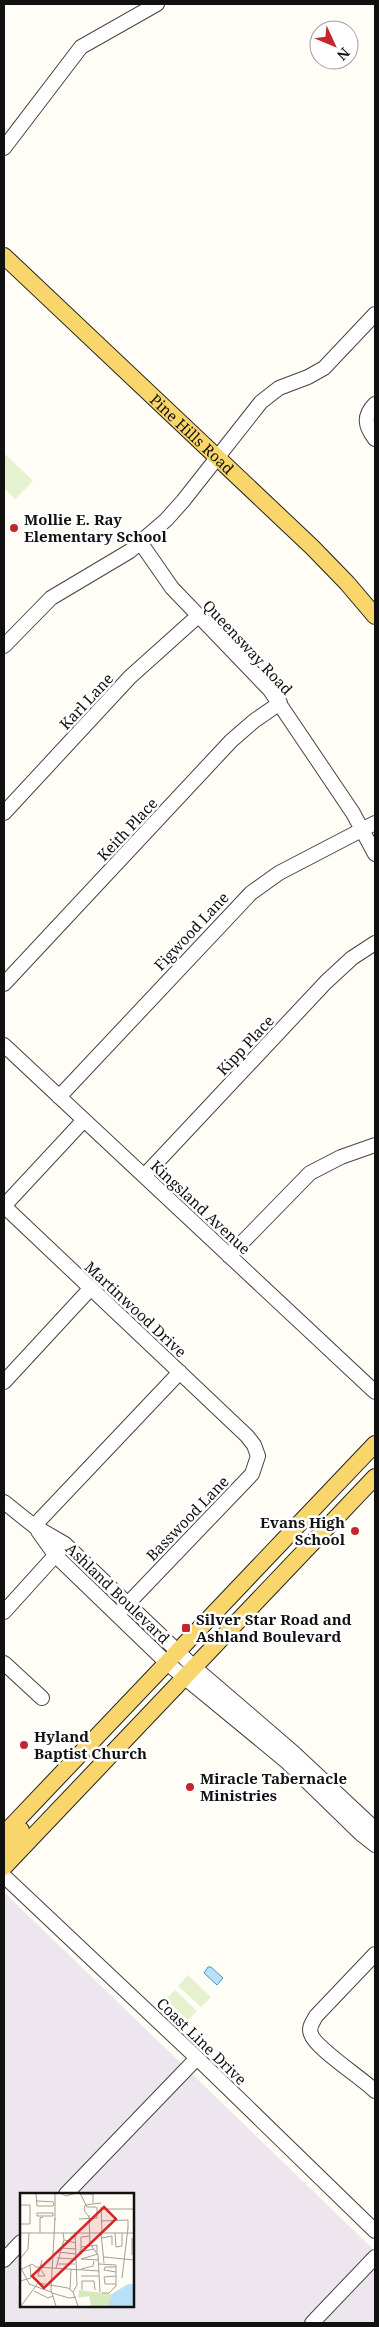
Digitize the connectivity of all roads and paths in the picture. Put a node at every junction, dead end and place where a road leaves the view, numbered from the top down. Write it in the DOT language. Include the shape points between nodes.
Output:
graph roads {
  1 [pos="156,4"];
  2 [pos="4,148"];
  3 [pos="4,256"];
  4 [pos="375,314"];
  5 [pos="375,404"];
  6 [pos="375,439"];
  7 [pos="218,458"];
  8 [pos="140,542"];
  9 [pos="198,616"];
  10 [pos="375,616"];
  11 [pos="4,646"];
  12 [pos="280,703"];
  13 [pos="4,813"];
  14 [pos="375,823"];
  15 [pos="362,830"];
  16 [pos="375,854"];
  17 [pos="375,943"];
  18 [pos="4,984"];
  19 [pos="4,1046"];
  20 [pos="59,1096"];
  21 [pos="84,1120"];
  22 [pos="375,1145"];
  23 [pos="144,1176"];
  24 [pos="4,1206"];
  25 [pos="229,1256"];
  26 [pos="90,1289"];
  27 [pos="180,1372"];
  28 [pos="4,1382"];
  29 [pos="375,1392"];
  30 [pos="247,1436"];
  31 [pos="375,1444"];
  32 [pos="375,1477"];
  33 [pos="4,1502"];
  34 [pos="34,1526"];
  35 [pos="65,1544"];
  36 [pos="55,1555"];
  37 [pos="128,1604"];
  38 [pos="4,1612"];
  39 [pos="117,1615"];
  40 [pos="172,1658"];
  41 [pos="4,1663"];
  42 [pos="189,1673"];
  43 [pos="42,1698"];
  44 [pos="102,1731"];
  45 [pos="375,1829"];
  46 [pos="4,1834"];
  47 [pos="375,1845"];
  48 [pos="4,1849"];
  49 [pos="4,1868"];
  50 [pos="4,1876"];
  51 [pos="375,1954"];
  52 [pos="197,2058"];
  53 [pos="375,2091"];
  54 [pos="67,2193"];
  55 [pos="375,2231"];
  56 [pos="20,2243"];
  57 [pos="375,2257"];
  58 [pos="4,2260"];
  59 [pos="312,2323"];
  1 -- 2 [label="street" via="81,47"];
  3 -- 7 [label="main road, Pine Hills Road"];
  4 -- 7 [label="street" via="324,368 279,388 262,402"];
  5 -- 6 [label="street" via="366,418 367,428"];
  7 -- 8 [label="street" via="174,512"];
  7 -- 10 [label="main road, Pine Hills Road" via="312,547"];
  8 -- 9 [label="street, Queensway Road" via="165,580"];
  8 -- 11 [label="street" via="51,598"];
  9 -- 12 [label="street, Queensway Road" via="262,680"];
  9 -- 13 [label="street, Karl Lane" via="130,677"];
  12 -- 15 [label="street, Queensway Road"];
  12 -- 18 [label="street, Keith Place" via="231,741"];
  14 -- 15 [label="street, Figwood Lane"];
  15 -- 16 [label="street, Queensway Road"];
  15 -- 20 [label="street, Figwood Lane" via="279,873 251,893"];
  17 -- 23 [label="street, Kipp Place" via="352,958 326,982"];
  19 -- 20 [label="street, Kingsland Avenue"];
  20 -- 21 [label="street, Kingsland Avenue"];
  21 -- 23 [label="street, Kingsland Avenue"];
  21 -- 24 [label="street"];
  22 -- 25 [label="street" via="310,1173"];
  23 -- 25 [label="street, Kingsland Avenue"];
  24 -- 26 [label="street, Martinwood Drive"];
  25 -- 29 [label="street, Kingsland Avenue"];
  26 -- 27 [label="street, Martinwood Drive"];
  26 -- 28 [label="street"];
  27 -- 30 [label="street, Martinwood Drive"];
  27 -- 34 [label="street"];
  30 -- 37 [label="street, Basswood Lane" via="258,1456 252,1474"];
  31 -- 40 [label="main road"];
  32 -- 42 [label="main road"];
  33 -- 34 [label="street, Ashland Boulevard"];
  34 -- 35 [label="street, Ashland Boulevard"];
  34 -- 36 [label="street, Ashland Boulevard"];
  35 -- 36 [label="street"];
  35 -- 37 [label="street, Ashland Boulevard"];
  36 -- 38 [label="street"];
  36 -- 39 [label="street, Ashland Boulevard"];
  37 -- 39 [label="street, Basswood Lane"];
  37 -- 40 [label="street, Ashland Boulevard"];
  39 -- 40 [label="street, Ashland Boulevard"];
  40 -- 42 [label="street, Ashland Boulevard"];
  40 -- 44 [label="main road"];
  41 -- 43 [label="street"];
  42 -- 45 [label="street" via="294,1753"];
  42 -- 47 [label="street"];
  42 -- 49 [label="main road"];
  44 -- 46 [label="main road"];
  44 -- 48 [label="main road" via="95,1753"];
  50 -- 52 [label="street, Coast Line Drive"];
  51 -- 53 [label="street" via="310,2025 311,2034 319,2045"];
  52 -- 54 [label="street"];
  52 -- 55 [label="street, Coast Line Drive"];
  56 -- 58 [label="street"];
  57 -- 59 [label="street"];
}
